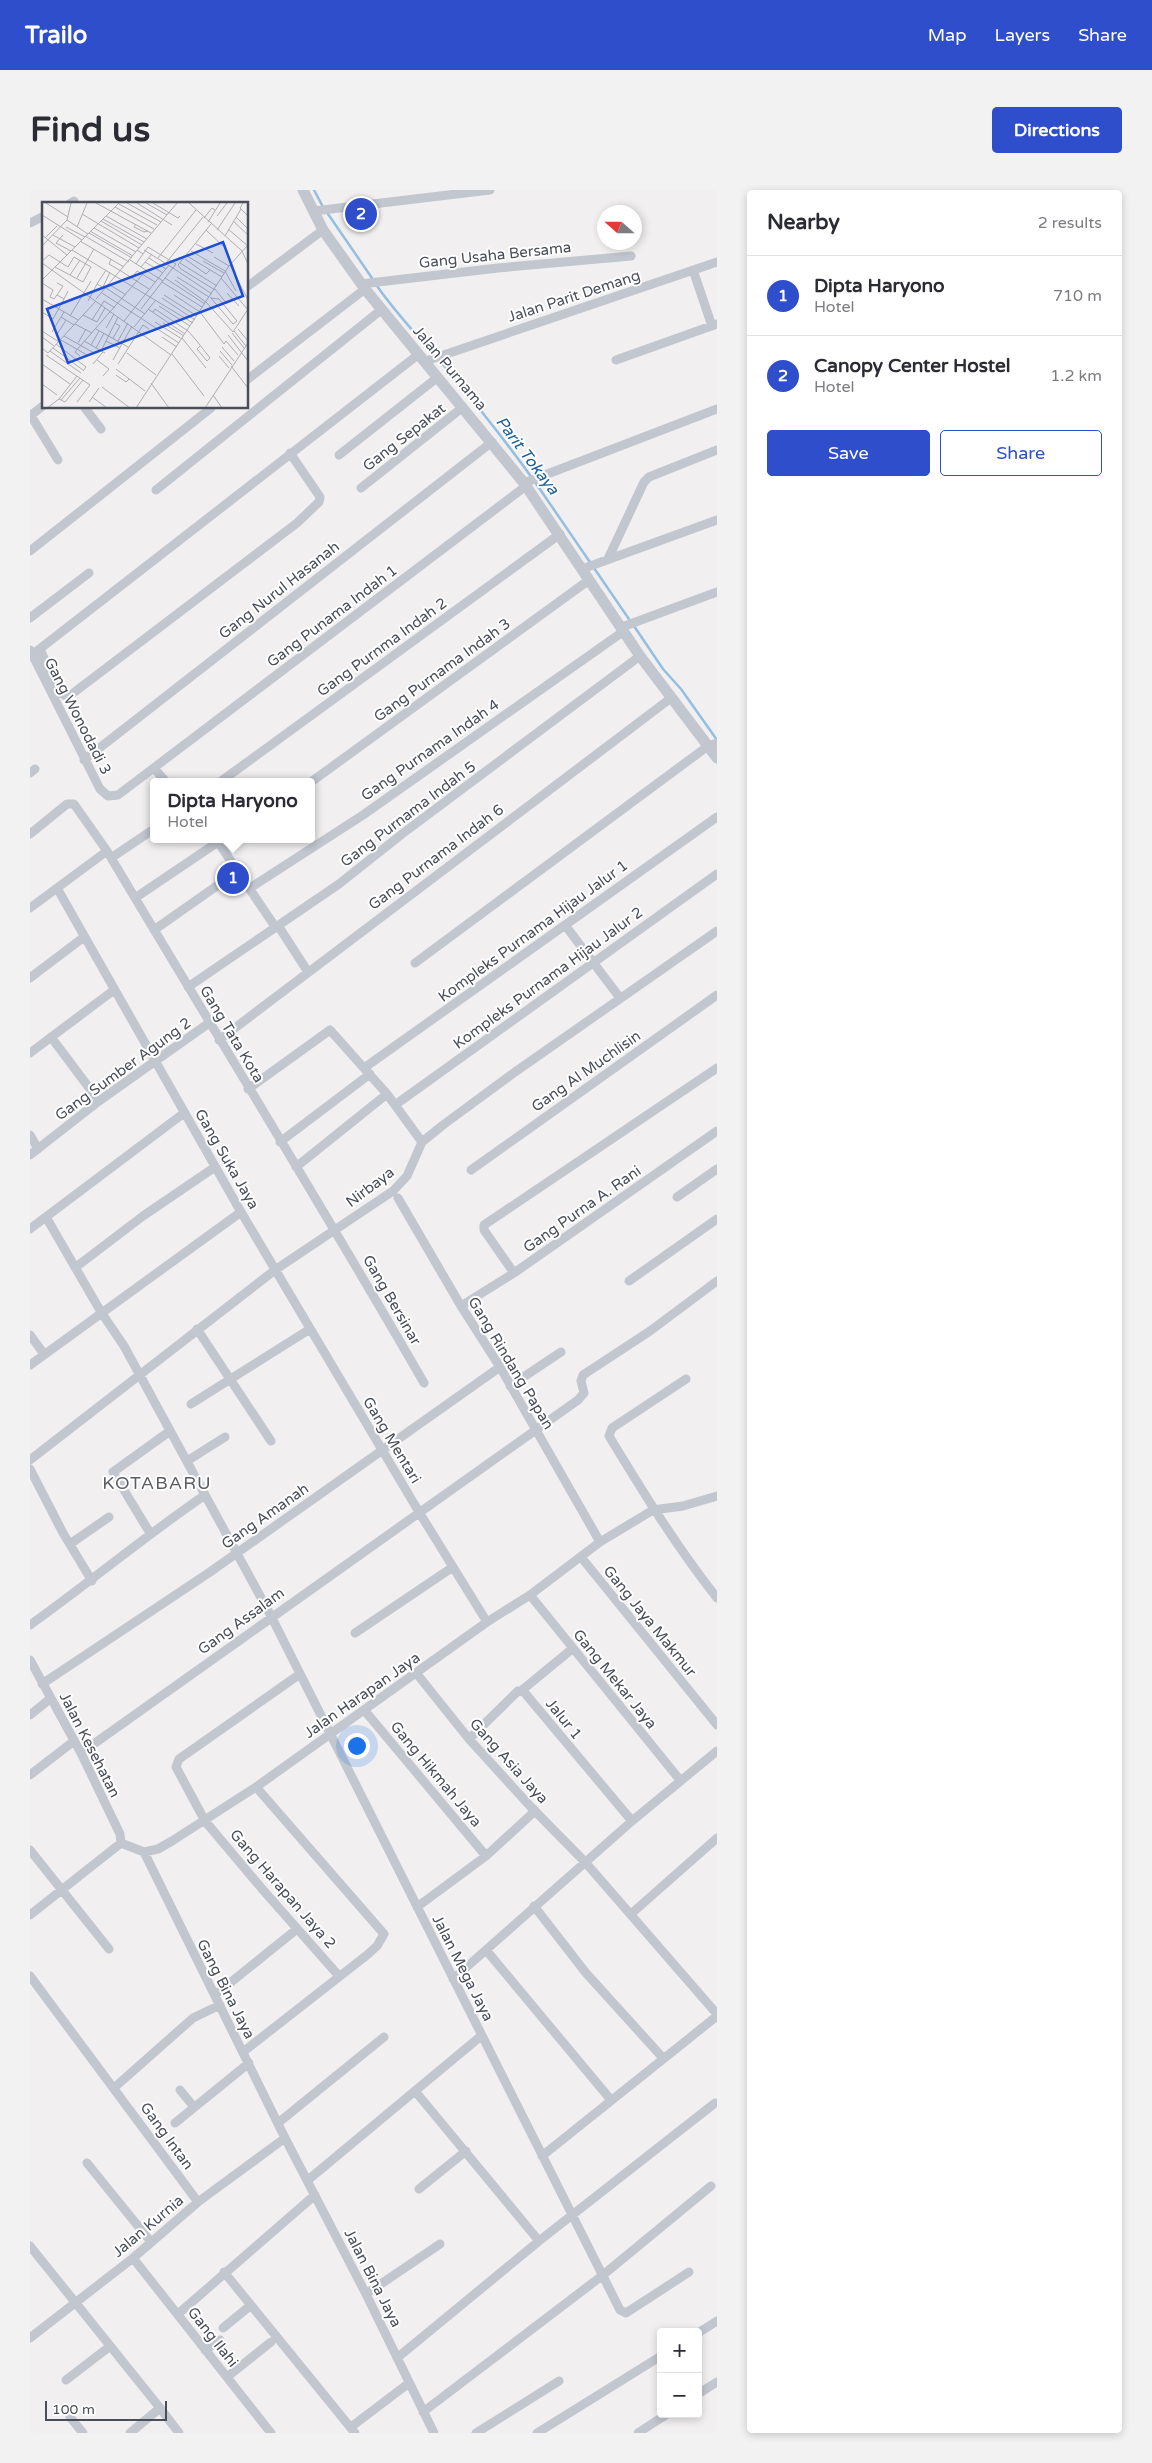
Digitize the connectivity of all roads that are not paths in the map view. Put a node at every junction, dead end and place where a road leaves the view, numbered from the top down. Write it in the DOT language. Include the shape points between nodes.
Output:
graph roads {
  1 [pos="303,190"];
  2 [pos="490,190"];
  3 [pos="316,211"];
  4 [pos="42,217"];
  5 [pos="30,223"];
  6 [pos="323,230"];
  7 [pos="631,256"];
  8 [pos="717,262"];
  9 [pos="693,270"];
  10 [pos="249,285"];
  11 [pos="365,285"];
  12 [pos="380,310"];
  13 [pos="714,325"];
  14 [pos="425,358"];
  15 [pos="616,360"];
  16 [pos="438,376"];
  17 [pos="249,378"];
  18 [pos="42,406"];
  19 [pos="463,408"];
  20 [pos="86,409"];
  21 [pos="210,409"];
  22 [pos="717,409"];
  23 [pos="30,415"];
  24 [pos="101,429"];
  25 [pos="492,442"];
  26 [pos="717,450"];
  27 [pos="290,453"];
  28 [pos="339,455"];
  29 [pos="58,460"];
  30 [pos="529,482"];
  31 [pos="361,488"];
  32 [pos="156,490"];
  33 [pos="717,520"];
  34 [pos="560,534"];
  35 [pos="30,551"];
  36 [pos="603,561"];
  37 [pos="585,568"];
  38 [pos="89,573"];
  39 [pos="589,580"];
  40 [pos="717,592"];
  41 [pos="30,618"];
  42 [pos="628,626"];
  43 [pos="34,651"];
  44 [pos="640,656"];
  45 [pos="671,698"];
  46 [pos="714,744"];
  47 [pos="717,758"];
  48 [pos="84,760"];
  49 [pos="154,768"];
  50 [pos="163,778"];
  51 [pos="225,778"];
  52 [pos="315,779"];
  53 [pos="717,816"];
  54 [pos="150,831"];
  55 [pos="30,834"];
  56 [pos="218,843"];
  57 [pos="109,855"];
  58 [pos="238,871"];
  59 [pos="717,874"];
  60 [pos="57,888"];
  61 [pos="250,888"];
  62 [pos="135,898"];
  63 [pos="30,908"];
  64 [pos="565,924"];
  65 [pos="278,927"];
  66 [pos="154,930"];
  67 [pos="717,931"];
  68 [pos="84,937"];
  69 [pos="594,962"];
  70 [pos="415,963"];
  71 [pos="308,972"];
  72 [pos="30,978"];
  73 [pos="188,987"];
  74 [pos="114,990"];
  75 [pos="717,995"];
  76 [pos="620,998"];
  77 [pos="209,1023"];
  78 [pos="51,1038"];
  79 [pos="219,1040"];
  80 [pos="30,1053"];
  81 [pos="155,1062"];
  82 [pos="717,1068"];
  83 [pos="367,1071"];
  84 [pos="248,1089"];
  85 [pos="387,1094"];
  86 [pos="99,1101"];
  87 [pos="395,1105"];
  88 [pos="184,1114"];
  89 [pos="717,1131"];
  90 [pos="30,1135"];
  91 [pos="280,1142"];
  92 [pos="422,1142"];
  93 [pos="38,1149"];
  94 [pos="30,1155"];
  95 [pos="215,1167"];
  96 [pos="296,1167"];
  97 [pos="717,1169"];
  98 [pos="471,1170"];
  99 [pos="396,1194"];
  100 [pos="678,1197"];
  101 [pos="241,1212"];
  102 [pos="46,1217"];
  103 [pos="717,1219"];
  104 [pos="30,1229"];
  105 [pos="336,1230"];
  106 [pos="76,1267"];
  107 [pos="275,1270"];
  108 [pos="514,1273"];
  109 [pos="629,1281"];
  110 [pos="717,1282"];
  111 [pos="461,1306"];
  112 [pos="101,1312"];
  113 [pos="310,1329"];
  114 [pos="197,1330"];
  115 [pos="30,1335"];
  116 [pos="561,1352"];
  117 [pos="44,1354"];
  118 [pos="30,1364"];
  119 [pos="500,1367"];
  120 [pos="139,1374"];
  121 [pos="686,1379"];
  122 [pos="229,1380"];
  123 [pos="424,1383"];
  124 [pos="510,1386"];
  125 [pos="191,1404"];
  126 [pos="535,1430"];
  127 [pos="170,1431"];
  128 [pos="225,1437"];
  129 [pos="271,1441"];
  130 [pos="383,1451"];
  131 [pos="30,1460"];
  132 [pos="187,1461"];
  133 [pos="30,1470"];
  134 [pos="204,1495"];
  135 [pos="717,1496"];
  136 [pos="654,1510"];
  137 [pos="418,1512"];
  138 [pos="109,1517"];
  139 [pos="150,1533"];
  140 [pos="600,1542"];
  141 [pos="70,1544"];
  142 [pos="235,1554"];
  143 [pos="581,1557"];
  144 [pos="453,1567"];
  145 [pos="92,1581"];
  146 [pos="530,1595"];
  147 [pos="717,1598"];
  148 [pos="271,1616"];
  149 [pos="487,1622"];
  150 [pos="30,1625"];
  151 [pos="355,1633"];
  152 [pos="572,1649"];
  153 [pos="30,1660"];
  154 [pos="300,1674"];
  155 [pos="417,1674"];
  156 [pos="42,1684"];
  157 [pos="521,1691"];
  158 [pos="51,1698"];
  159 [pos="365,1711"];
  160 [pos="30,1715"];
  161 [pos="717,1725"];
  162 [pos="329,1733"];
  163 [pos="468,1738"];
  164 [pos="74,1741"];
  165 [pos="717,1751"];
  166 [pos="81,1752"];
  167 [pos="30,1775"];
  168 [pos="680,1780"];
  169 [pos="256,1787"];
  170 [pos="534,1811"];
  171 [pos="205,1820"];
  172 [pos="632,1821"];
  173 [pos="717,1838"];
  174 [pos="121,1844"];
  175 [pos="30,1850"];
  176 [pos="144,1852"];
  177 [pos="486,1856"];
  178 [pos="586,1862"];
  179 [pos="61,1890"];
  180 [pos="534,1906"];
  181 [pos="417,1907"];
  182 [pos="631,1914"];
  183 [pos="30,1915"];
  184 [pos="297,1929"];
  185 [pos="109,1949"];
  186 [pos="486,1950"];
  187 [pos="30,1976"];
  188 [pos="339,1976"];
  189 [pos="453,1979"];
  190 [pos="215,1995"];
  191 [pos="220,2005"];
  192 [pos="717,2015"];
  193 [pos="384,2036"];
  194 [pos="481,2036"];
  195 [pos="243,2052"];
  196 [pos="663,2058"];
  197 [pos="249,2063"];
  198 [pos="115,2087"];
  199 [pos="180,2090"];
  200 [pos="415,2091"];
  201 [pos="611,2100"];
  202 [pos="715,2102"];
  203 [pos="194,2107"];
  204 [pos="175,2123"];
  205 [pos="278,2123"];
  206 [pos="285,2138"];
  207 [pos="466,2151"];
  208 [pos="542,2156"];
  209 [pos="87,2163"];
  210 [pos="308,2180"];
  211 [pos="711,2186"];
  212 [pos="419,2190"];
  213 [pos="315,2195"];
  214 [pos="198,2202"];
  215 [pos="571,2216"];
  216 [pos="538,2241"];
  217 [pos="151,2242"];
  218 [pos="440,2244"];
  219 [pos="30,2246"];
  220 [pos="133,2258"];
  221 [pos="224,2272"];
  222 [pos="689,2272"];
  223 [pos="603,2275"];
  224 [pos="366,2294"];
  225 [pos="75,2304"];
  226 [pos="251,2305"];
  227 [pos="178,2314"];
  228 [pos="717,2321"];
  229 [pos="223,2328"];
  230 [pos="702,2330"];
  231 [pos="30,2338"];
  232 [pos="220,2340"];
  233 [pos="270,2342"];
  234 [pos="109,2347"];
  235 [pos="205,2350"];
  236 [pos="397,2358"];
  237 [pos="657,2358"];
  238 [pos="227,2377"];
  239 [pos="66,2380"];
  240 [pos="559,2381"];
  241 [pos="409,2382"];
  242 [pos="717,2382"];
  243 [pos="702,2391"];
  244 [pos="160,2408"];
  245 [pos="423,2412"];
  246 [pos="70,2417"];
  247 [pos="661,2418"];
  248 [pos="353,2430"];
  249 [pos="83,2433"];
  250 [pos="130,2433"];
  251 [pos="179,2433"];
  252 [pos="271,2433"];
  253 [pos="434,2433"];
  254 [pos="476,2433"];
  255 [pos="537,2433"];
  256 [pos="638,2433"];
  1 -- 3 [label="street, Jalan Purnama"];
  2 -- 3 [label="street"];
  3 -- 6 [label="street, Jalan Purnama"];
  4 -- 5 [label="street"];
  6 -- 10 [label="street"];
  6 -- 11 [label="street, Jalan Purnama"];
  7 -- 11 [label="street, Gang Usaha Bersama" via="378,280"];
  8 -- 9 [label="street, Jalan Parit Demang"];
  9 -- 13 [label="street"];
  9 -- 14 [label="street, Jalan Parit Demang" via="440,356"];
  11 -- 12 [label="street, Jalan Purnama"];
  11 -- 17 [label="street"];
  12 -- 14 [label="street, Jalan Purnama"];
  12 -- 32 [label="street"];
  13 -- 15 [label="street"];
  14 -- 16 [label="street, Jalan Purnama"];
  14 -- 27 [label="street"];
  16 -- 19 [label="street, Jalan Purnama"];
  16 -- 28 [label="street"];
  18 -- 23 [label="street"];
  19 -- 25 [label="street, Jalan Purnama"];
  19 -- 31 [label="street, Gang Sepakat"];
  20 -- 24 [label="street"];
  21 -- 35 [label="street"];
  22 -- 30 [label="street, Gang Punama Indah 1"];
  23 -- 29 [label="street"];
  25 -- 30 [label="street, Jalan Purnama"];
  25 -- 48 [label="street, Gang Nurul Hasanah"];
  26 -- 36 [label="street" via="649,477"];
  27 -- 43 [label="street"];
  27 -- 43 [label="street" via="320,497 320,502 297,523 68,697 59,692"];
  30 -- 34 [label="street, Jalan Purnama"];
  30 -- 49 [label="street, Gang Punama Indah 1"];
  33 -- 36 [label="street"];
  34 -- 37 [label="street, Jalan Purnama"];
  34 -- 51 [label="street, Gang Purnma Indah 2"];
  36 -- 37 [label="street"];
  37 -- 39 [label="street, Jalan Purnama"];
  38 -- 41 [label="street"];
  39 -- 42 [label="street, Jalan Purnama"];
  39 -- 52 [label="street, Gang Purnama Indah 3"];
  40 -- 42 [label="street, Gang Purnama Indah 4"];
  42 -- 44 [label="street, Jalan Purnama"];
  42 -- 61 [label="street, Gang Purnama Indah 4" via="363,815"];
  43 -- 48 [label="street, Gang Wonodadi 3"];
  44 -- 45 [label="street, Jalan Purnama"];
  44 -- 65 [label="street, Gang Purnama Indah 5" via="340,884"];
  45 -- 46 [label="street, Jalan Purnama"];
  45 -- 71 [label="street, Gang Purnama Indah 6"];
  46 -- 47 [label="street, Jalan Purnama"];
  46 -- 70 [label="street"];
  48 -- 49 [label="street, Gang Wonodadi 3" via="100,789 110,796 125,791"];
  49 -- 50 [label="street"];
  53 -- 64 [label="street, Kompleks Purnama Hijau Jalur 1"];
  54 -- 57 [label="street"];
  55 -- 57 [label="street, Gang Tata Kota" via="64,805 74,804"];
  56 -- 58 [label="street"];
  56 -- 62 [label="street"];
  57 -- 60 [label="street"];
  57 -- 62 [label="street, Gang Tata Kota"];
  58 -- 61 [label="street"];
  58 -- 66 [label="street"];
  59 -- 69 [label="street, Kompleks Purnama Hijau Jalur 2"];
  60 -- 63 [label="street"];
  60 -- 68 [label="street, Gang Suka Jaya"];
  61 -- 65 [label="street"];
  62 -- 66 [label="street, Gang Tata Kota"];
  64 -- 69 [label="street"];
  64 -- 83 [label="street, Kompleks Purnama Hijau Jalur 1"];
  65 -- 71 [label="street"];
  65 -- 73 [label="street, Gang Purnama Indah 5"];
  66 -- 73 [label="street, Gang Tata Kota"];
  67 -- 76 [label="street, Nirbaya"];
  68 -- 72 [label="street"];
  68 -- 74 [label="street, Gang Suka Jaya"];
  69 -- 76 [label="street"];
  69 -- 87 [label="street, Kompleks Purnama Hijau Jalur 2"];
  71 -- 79 [label="street, Gang Purnama Indah 6"];
  73 -- 77 [label="street, Gang Tata Kota"];
  74 -- 78 [label="street"];
  74 -- 81 [label="street, Gang Suka Jaya"];
  75 -- 98 [label="street, Gang Al Muchlisin"];
  76 -- 92 [label="street, Nirbaya"];
  77 -- 79 [label="street, Gang Tata Kota"];
  77 -- 81 [label="street, Gang Sumber Agung 2"];
  78 -- 80 [label="street"];
  78 -- 86 [label="street"];
  79 -- 84 [label="street, Gang Tata Kota"];
  81 -- 86 [label="street, Gang Sumber Agung 2"];
  81 -- 88 [label="street, Gang Suka Jaya"];
  82 -- 108 [label="street" via="484,1225 484,1230"];
  83 -- 84 [label="street" via="330,1030"];
  83 -- 85 [label="street"];
  83 -- 91 [label="street, Kompleks Purnama Hijau Jalur 1"];
  84 -- 91 [label="street, Gang Tata Kota"];
  85 -- 87 [label="street"];
  85 -- 96 [label="street"];
  86 -- 93 [label="street, Gang Sumber Agung 2"];
  87 -- 92 [label="street"];
  88 -- 95 [label="street, Gang Suka Jaya"];
  88 -- 102 [label="street"];
  89 -- 108 [label="street, Gang Purna A. Rani"];
  90 -- 93 [label="street"];
  91 -- 96 [label="street, Gang Tata Kota"];
  92 -- 99 [label="street, Nirbaya"];
  93 -- 94 [label="street, Gang Sumber Agung 2"];
  95 -- 101 [label="street, Gang Suka Jaya"];
  95 -- 106 [label="street"];
  96 -- 105 [label="street, Gang Tata Kota"];
  97 -- 100 [label="street"];
  99 -- 105 [label="street, Nirbaya"];
  99 -- 111 [label="street, Gang Rindang Papan"];
  101 -- 107 [label="street, Gang Suka Jaya"];
  101 -- 112 [label="street"];
  102 -- 104 [label="street"];
  102 -- 106 [label="street, Jalan Mega Jaya"];
  103 -- 109 [label="street"];
  105 -- 107 [label="street, Nirbaya"];
  105 -- 123 [label="street, Gang Bersinar"];
  106 -- 112 [label="street, Jalan Mega Jaya"];
  107 -- 113 [label="street, Gang Mentari"];
  107 -- 114 [label="street, Nirbaya"];
  108 -- 111 [label="street, Gang Purna A. Rani"];
  110 -- 126 [label="street, Gang Assalam" via="583,1375 583,1395"];
  111 -- 119 [label="street, Gang Rindang Papan"];
  112 -- 117 [label="street"];
  112 -- 120 [label="street, Jalan Mega Jaya"];
  113 -- 122 [label="street"];
  113 -- 130 [label="street, Gang Mentari"];
  114 -- 120 [label="street, Nirbaya"];
  114 -- 122 [label="street"];
  115 -- 117 [label="street"];
  116 -- 124 [label="street"];
  117 -- 118 [label="street"];
  119 -- 124 [label="street, Gang Rindang Papan"];
  119 -- 130 [label="street, Gang Amanah"];
  120 -- 127 [label="street, Jalan Mega Jaya"];
  120 -- 131 [label="street, Nirbaya"];
  121 -- 136 [label="street" via="609,1432"];
  122 -- 125 [label="street"];
  122 -- 129 [label="street"];
  124 -- 126 [label="street, Gang Rindang Papan"];
  126 -- 137 [label="street, Gang Assalam"];
  126 -- 140 [label="street, Gang Rindang Papan"];
  127 -- 132 [label="street, Jalan Mega Jaya"];
  127 -- 139 [label="street" via="113,1472"];
  128 -- 132 [label="street"];
  130 -- 137 [label="street, Gang Mentari"];
  130 -- 142 [label="street, Gang Amanah"];
  132 -- 134 [label="street, Jalan Mega Jaya"];
  133 -- 141 [label="street"];
  134 -- 139 [label="street"];
  134 -- 142 [label="street, Jalan Mega Jaya"];
  135 -- 136 [label="street, Jalan Harapan Jaya"];
  136 -- 140 [label="street, Jalan Harapan Jaya"];
  136 -- 147 [label="street"];
  137 -- 144 [label="street, Gang Mentari"];
  137 -- 148 [label="street, Gang Assalam"];
  138 -- 141 [label="street"];
  139 -- 145 [label="street"];
  140 -- 143 [label="street, Jalan Harapan Jaya"];
  141 -- 145 [label="street"];
  142 -- 148 [label="street, Jalan Mega Jaya"];
  142 -- 156 [label="street, Gang Amanah"];
  143 -- 146 [label="street, Jalan Harapan Jaya"];
  143 -- 161 [label="street, Gang Jaya Makmur"];
  144 -- 149 [label="street, Gang Mentari"];
  144 -- 151 [label="street"];
  145 -- 150 [label="street"];
  146 -- 149 [label="street, Jalan Harapan Jaya"];
  146 -- 152 [label="street, Gang Mekar Jaya"];
  148 -- 154 [label="street, Jalan Mega Jaya"];
  148 -- 166 [label="street, Gang Assalam"];
  149 -- 155 [label="street, Jalan Harapan Jaya"];
  152 -- 157 [label="street"];
  152 -- 168 [label="street, Gang Mekar Jaya"];
  153 -- 156 [label="street, Jalan Kesehatan"];
  154 -- 162 [label="street, Jalan Mega Jaya"];
  154 -- 171 [label="street, Gang Harapan Jaya 2" via="179,1759 176,1767 180,1777"];
  155 -- 159 [label="street, Jalan Harapan Jaya"];
  155 -- 163 [label="street, Gang Asia Jaya"];
  156 -- 158 [label="street, Jalan Kesehatan"];
  157 -- 163 [label="street" via="506,1700"];
  157 -- 172 [label="street, Jalur 1"];
  158 -- 160 [label="street"];
  158 -- 164 [label="street, Jalan Kesehatan"];
  159 -- 162 [label="street, Jalan Harapan Jaya"];
  159 -- 177 [label="street, Gang Hikmah Jaya"];
  162 -- 169 [label="street, Jalan Harapan Jaya"];
  162 -- 181 [label="street, Jalan Mega Jaya"];
  163 -- 170 [label="street, Gang Asia Jaya"];
  164 -- 166 [label="street, Jalan Kesehatan"];
  164 -- 167 [label="street"];
  165 -- 168 [label="street"];
  166 -- 174 [label="street, Jalan Kesehatan" via="120,1834"];
  168 -- 172 [label="street"];
  169 -- 171 [label="street, Jalan Harapan Jaya"];
  169 -- 188 [label="street" via="384,1934 377,1946"];
  170 -- 177 [label="street"];
  170 -- 178 [label="street, Gang Asia Jaya"];
  171 -- 176 [label="street, Jalan Harapan Jaya" via="158,1849"];
  171 -- 184 [label="street, Gang Harapan Jaya 2"];
  172 -- 178 [label="street"];
  173 -- 182 [label="street"];
  174 -- 176 [label="street"];
  174 -- 179 [label="street"];
  175 -- 179 [label="street"];
  176 -- 190 [label="street, Gang Bina Jaya"];
  177 -- 181 [label="street"];
  178 -- 180 [label="street"];
  178 -- 182 [label="street, Gang Asia Jaya"];
  179 -- 183 [label="street"];
  179 -- 185 [label="street"];
  180 -- 186 [label="street"];
  180 -- 196 [label="street" via="592,1980"];
  181 -- 189 [label="street, Jalan Mega Jaya"];
  182 -- 192 [label="street, Gang Asia Jaya"];
  184 -- 188 [label="street, Gang Harapan Jaya 2"];
  184 -- 190 [label="street"];
  186 -- 189 [label="street"];
  186 -- 201 [label="street"];
  187 -- 198 [label="street, Gang Intan"];
  188 -- 195 [label="street"];
  189 -- 194 [label="street, Jalan Mega Jaya"];
  190 -- 191 [label="street, Gang Bina Jaya"];
  191 -- 195 [label="street, Gang Bina Jaya"];
  191 -- 198 [label="street" via="193,2018"];
  192 -- 196 [label="street"];
  193 -- 205 [label="street"];
  194 -- 200 [label="street"];
  194 -- 208 [label="street, Jalan Mega Jaya"];
  195 -- 197 [label="street, Gang Bina Jaya"];
  196 -- 201 [label="street"];
  197 -- 203 [label="street"];
  197 -- 205 [label="street, Gang Bina Jaya"];
  198 -- 214 [label="street, Gang Intan"];
  199 -- 203 [label="street"];
  200 -- 207 [label="street"];
  200 -- 210 [label="street"];
  201 -- 208 [label="street"];
  202 -- 215 [label="street"];
  203 -- 204 [label="street"];
  205 -- 206 [label="street, Gang Bina Jaya"];
  206 -- 210 [label="street, Jalan Bina Jaya"];
  206 -- 214 [label="street, Jalan Kurnia"];
  207 -- 212 [label="street"];
  207 -- 216 [label="street"];
  208 -- 215 [label="street, Jalan Mega Jaya"];
  209 -- 217 [label="street"];
  210 -- 213 [label="street, Jalan Bina Jaya"];
  211 -- 223 [label="street" via="703,2200"];
  213 -- 221 [label="street"];
  213 -- 224 [label="street, Jalan Bina Jaya"];
  214 -- 217 [label="street, Jalan Kurnia"];
  215 -- 216 [label="street"];
  215 -- 223 [label="street, Jalan Mega Jaya"];
  216 -- 236 [label="street"];
  217 -- 220 [label="street, Jalan Kurnia"];
  218 -- 224 [label="street"];
  219 -- 225 [label="street"];
  220 -- 225 [label="street, Jalan Kurnia"];
  220 -- 227 [label="street, Gang Ilahi"];
  221 -- 226 [label="street"];
  221 -- 227 [label="street"];
  222 -- 223 [label="street, Jalan Mega Jaya" via="626,2313 620,2310"];
  223 -- 245 [label="street"];
  224 -- 236 [label="street, Jalan Bina Jaya"];
  225 -- 231 [label="street, Jalan Kurnia"];
  225 -- 234 [label="street"];
  226 -- 229 [label="street"];
  226 -- 248 [label="street"];
  227 -- 235 [label="street, Gang Ilahi"];
  228 -- 230 [label="street"];
  232 -- 235 [label="street"];
  233 -- 238 [label="street"];
  234 -- 239 [label="street"];
  234 -- 244 [label="street"];
  235 -- 238 [label="street, Gang Ilahi"];
  236 -- 241 [label="street, Jalan Bina Jaya"];
  237 -- 255 [label="street"];
  238 -- 252 [label="street, Gang Ilahi"];
  240 -- 254 [label="street"];
  241 -- 245 [label="street, Jalan Bina Jaya"];
  241 -- 248 [label="street"];
  242 -- 243 [label="street"];
  244 -- 250 [label="street"];
  244 -- 251 [label="street"];
  245 -- 253 [label="street, Jalan Bina Jaya"];
  246 -- 249 [label="street"];
  247 -- 256 [label="street"];
}
